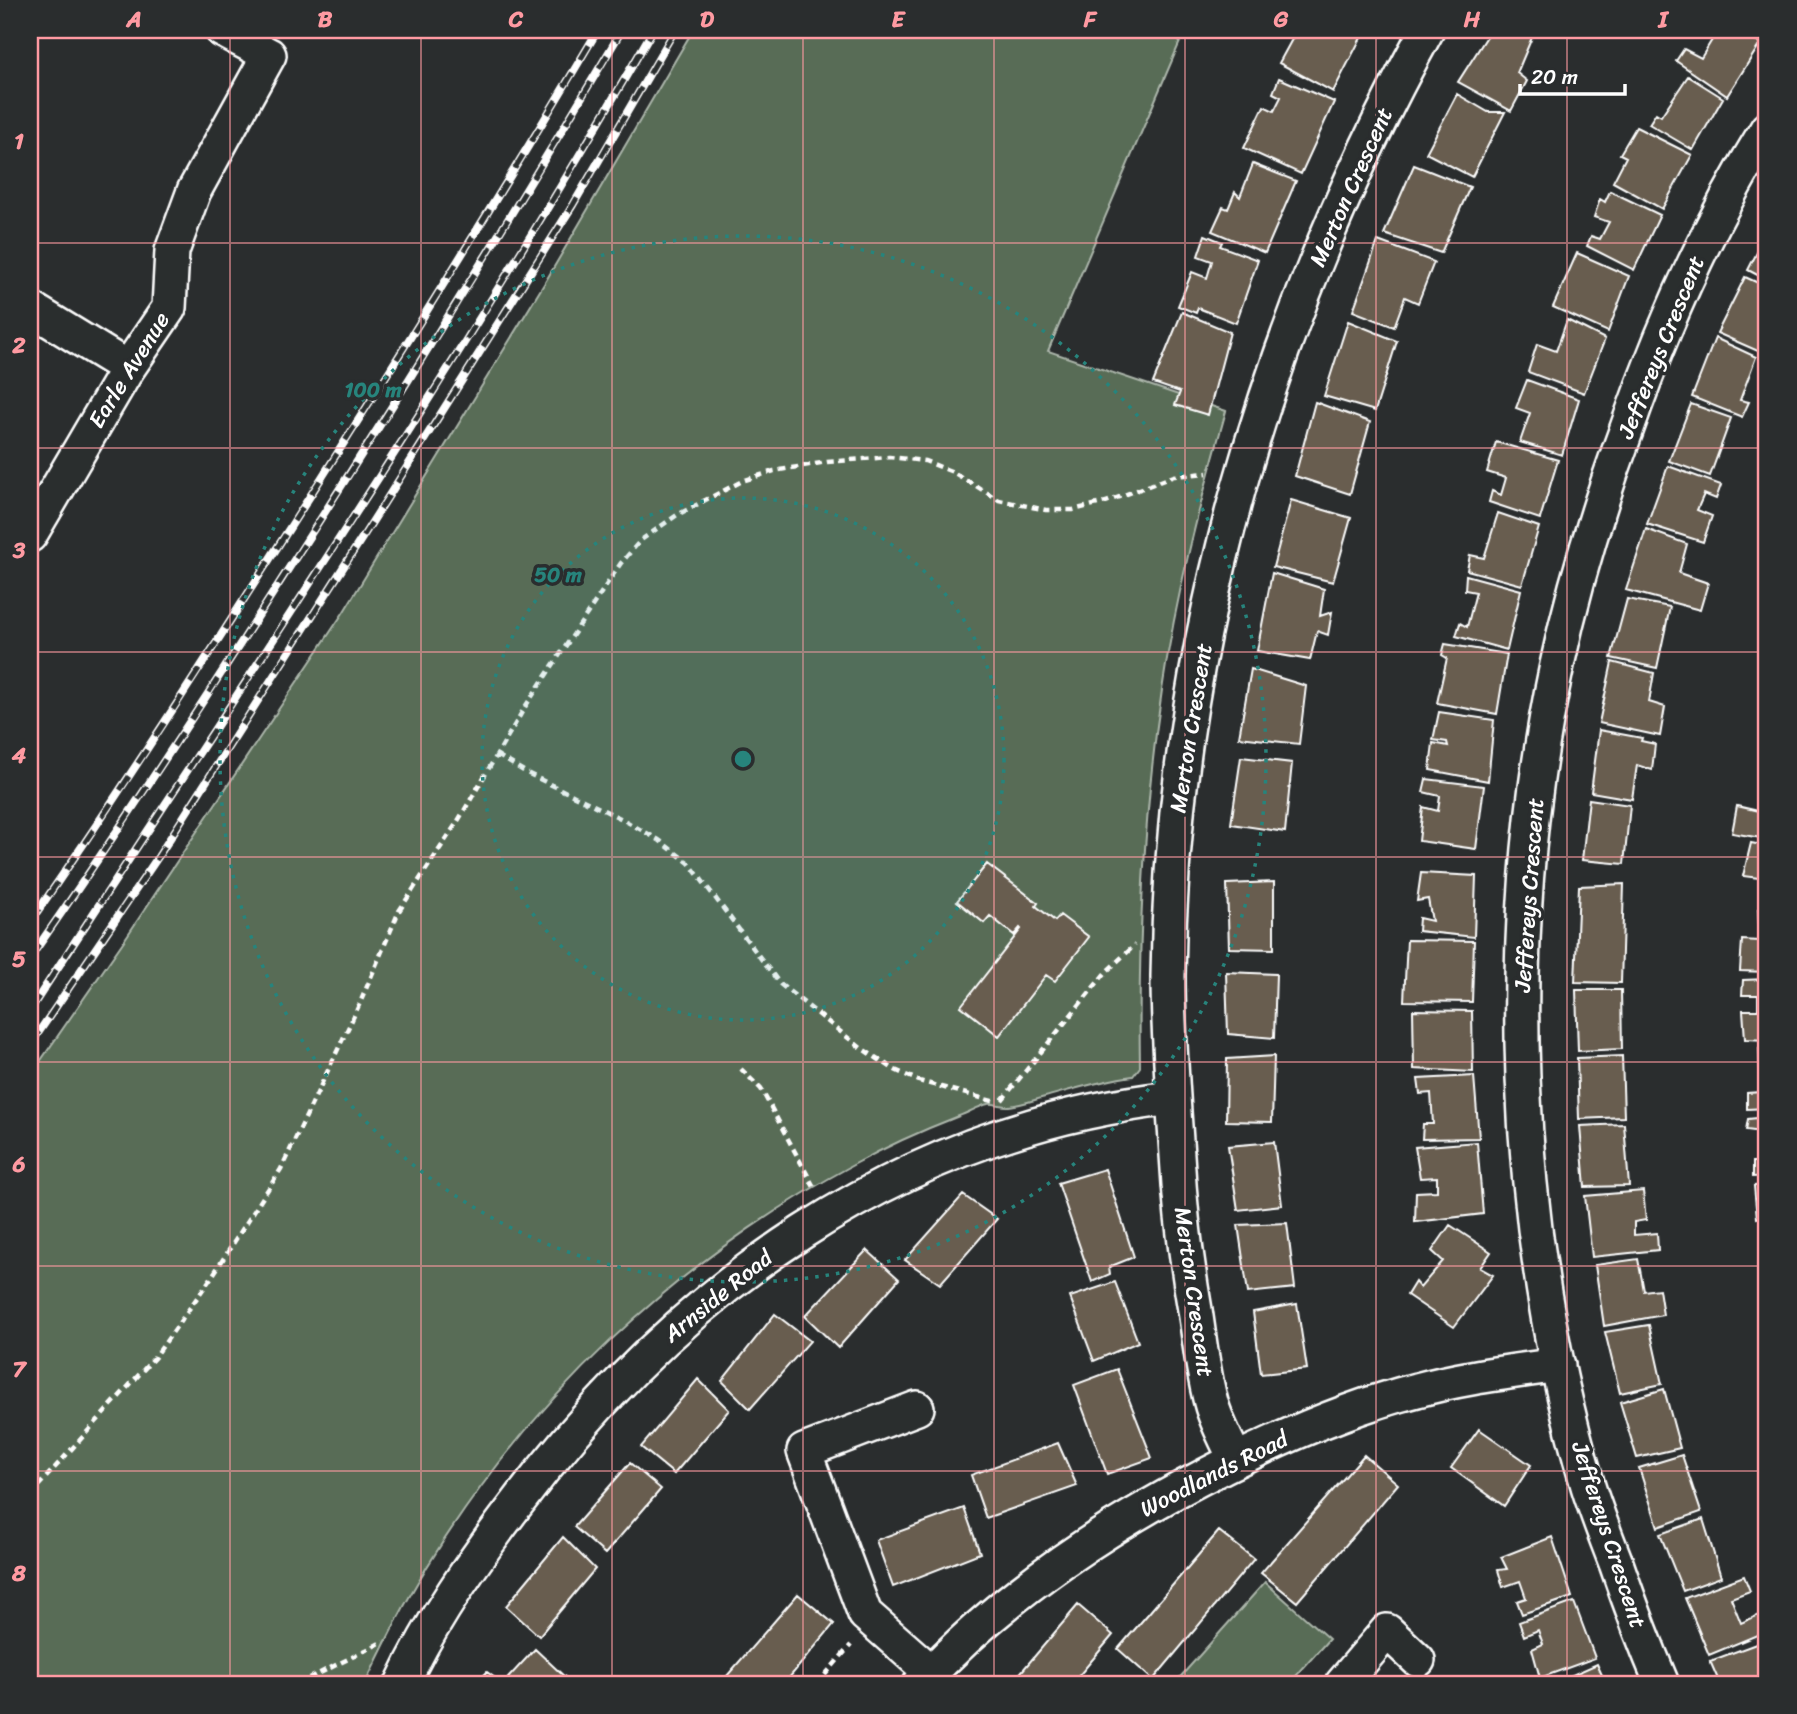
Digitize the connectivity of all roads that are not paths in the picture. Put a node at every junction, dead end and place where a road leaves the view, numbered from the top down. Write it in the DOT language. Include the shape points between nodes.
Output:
graph roads {
  1 [pos="222,30"];
  2 [pos="1427,30"];
  3 [pos="1767,129"];
  4 [pos="30,308"];
  5 [pos="128,368"];
  6 [pos="30,535"];
  7 [pos="1173,1098"];
  8 [pos="1558,1365"];
  9 [pos="917,1408"];
  10 [pos="1236,1460"];
  11 [pos="1418,1660"];
  12 [pos="925,1678"];
  13 [pos="402,1684"];
  14 [pos="1342,1684"];
  15 [pos="1662,1684"];
  1 -- 5 [label="street, Earle Avenue" via="269,55 194,191 172,251 169,308"];
  2 -- 7 [label="street, Merton Crescent" via="1387,104 1324,242 1239,486 1191,714 1175,840 1168,977"];
  3 -- 8 [label="street, Jeffereys Crescent" via="1695,258 1646,375 1588,544 1556,668 1528,858 1521,1022 1534,1208"];
  4 -- 5 [label="street"];
  5 -- 6 [label="street, Earle Avenue"];
  7 -- 10 [label="street, Merton Crescent" via="1180,1198 1208,1390"];
  7 -- 13 [label="street, Arnside Road" via="1087,1111 966,1149 830,1215 705,1303 575,1429 470,1569"];
  8 -- 10 [label="street, Woodlands Road" via="1416,1390 1322,1421"];
  8 -- 15 [label="street, Jeffereys Crescent" via="1588,1488"];
  9 -- 12 [label="street" via="804,1451 865,1614"];
  10 -- 12 [label="street, Woodlands Road" via="1085,1544 1026,1588"];
  11 -- 14 [label="street" via="1387,1631"];
}
